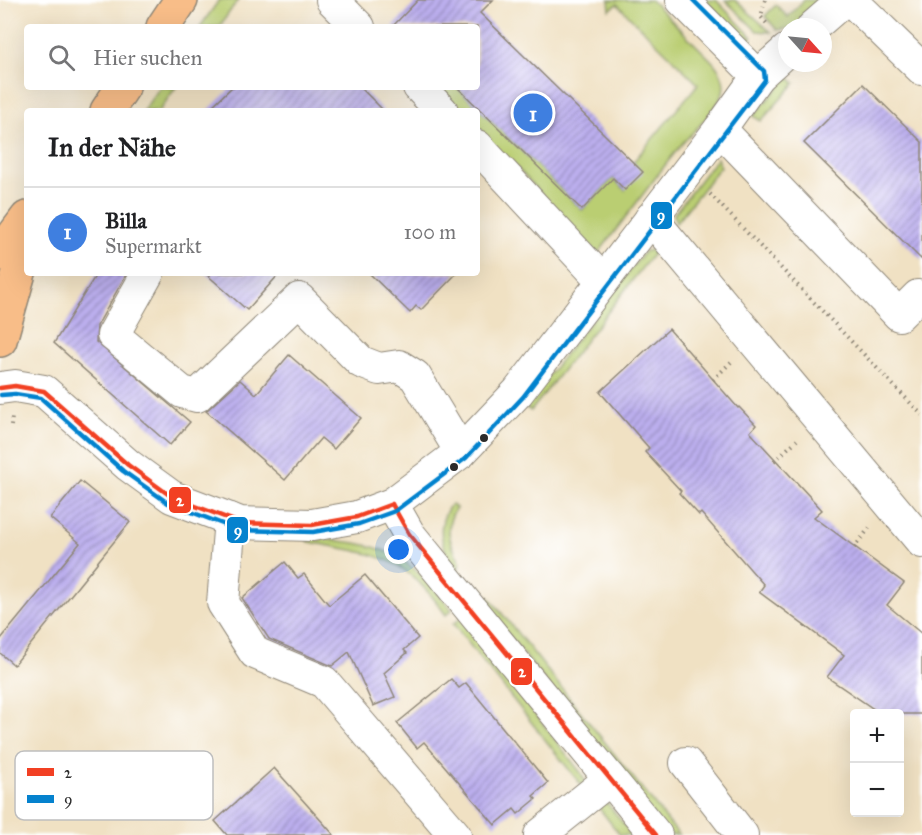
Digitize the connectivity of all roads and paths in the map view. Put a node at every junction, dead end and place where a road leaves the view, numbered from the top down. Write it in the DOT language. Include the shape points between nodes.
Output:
graph roads {
  1 [pos="181,0"];
  2 [pos="332,0"];
  3 [pos="682,0"];
  4 [pos="765,0"];
  5 [pos="844,0"];
  6 [pos="851,0"];
  7 [pos="761,17"];
  8 [pos="823,18"];
  9 [pos="165,24"];
  10 [pos="356,24"];
  11 [pos="778,58"];
  12 [pos="922,69"];
  13 [pos="758,76"];
  14 [pos="121,90"];
  15 [pos="422,90"];
  16 [pos="109,108"];
  17 [pos="439,108"];
  18 [pos="720,129"];
  19 [pos="480,150"];
  20 [pos="707,192"];
  21 [pos="651,218"];
  22 [pos="24,228"];
  23 [pos="17,253"];
  24 [pos="146,276"];
  25 [pos="603,281"];
  26 [pos="918,296"];
  27 [pos="0,297"];
  28 [pos="0,340"];
  29 [pos="0,388"];
  30 [pos="922,415"];
  31 [pos="461,452"];
  32 [pos="392,504"];
  33 [pos="230,519"];
  34 [pos="922,542"];
  35 [pos="686,763"];
  36 [pos="610,779"];
  37 [pos="551,832"];
  38 [pos="455,835"];
  39 [pos="656,835"];
  40 [pos="742,835"];
  1 -- 9 [label="main road"];
  2 -- 10 [label="street"];
  3 -- 13 [label="street"];
  4 -- 7 [label="path"];
  5 -- 8 [label="street"];
  6 -- 12 [label="street"];
  11 -- 13 [label="street"];
  13 -- 18 [label="street"];
  14 -- 16 [label="main road"];
  15 -- 17 [label="street"];
  18 -- 21 [label="street"];
  18 -- 26 [label="street" via="899,315"];
  19 -- 25 [label="street"];
  20 -- 30 [label="path"];
  21 -- 25 [label="street"];
  21 -- 34 [label="street"];
  22 -- 23 [label="main road"];
  23 -- 27 [label="main road"];
  23 -- 28 [label="main road"];
  24 -- 31 [label="street" via="114,335 182,392 197,396 298,299 362,362 379,369 399,366 415,376"];
  25 -- 31 [label="street" via="518,392"];
  29 -- 33 [label="street" via="15,386 44,391 128,465 172,497"];
  31 -- 32 [label="street"];
  32 -- 33 [label="street" via="357,517 312,525 240,523"];
  32 -- 36 [label="street" via="409,534"];
  33 -- 38 [label="street" via="224,603 255,653 324,682"];
  35 -- 40 [label="street"];
  36 -- 37 [label="street"];
  36 -- 39 [label="street"];
}
